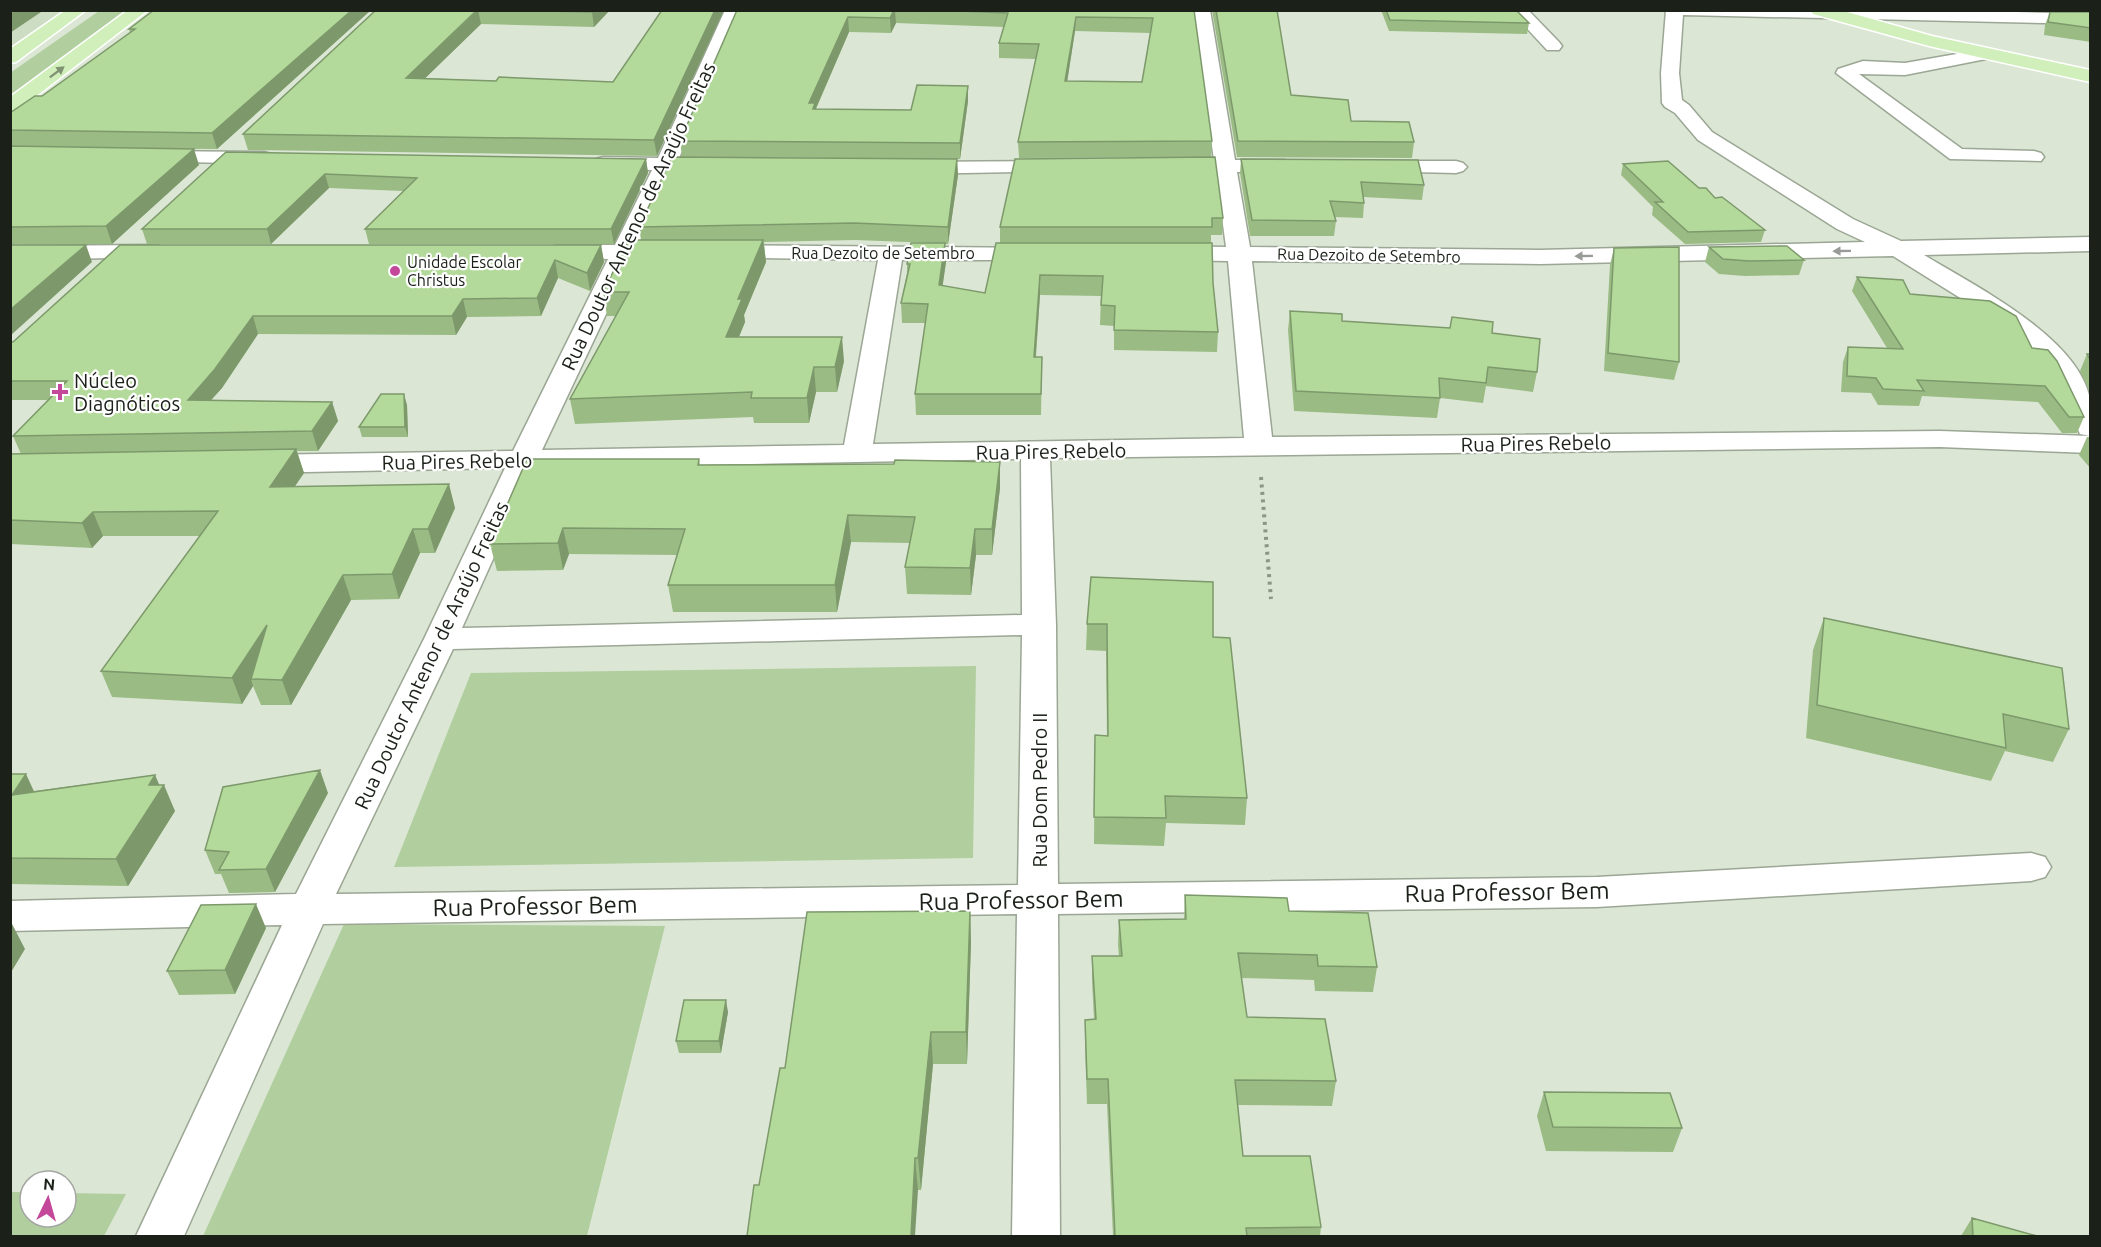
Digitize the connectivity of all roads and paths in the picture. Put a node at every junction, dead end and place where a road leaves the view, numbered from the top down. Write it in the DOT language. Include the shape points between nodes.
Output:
graph roads {
  1 [pos="78,10"];
  2 [pos="141,10"];
  3 [pos="734,10"];
  4 [pos="1202,10"];
  5 [pos="1518,10"];
  6 [pos="1675,10"];
  7 [pos="1683,10"];
  8 [pos="1824,12"];
  9 [pos="1913,13"];
  10 [pos="2091,20"];
  11 [pos="1553,46"];
  12 [pos="1985,54"];
  13 [pos="10,58"];
  14 [pos="2091,76"];
  15 [pos="10,107"];
  16 [pos="252,135"];
  17 [pos="136,156"];
  18 [pos="2034,156"];
  19 [pos="227,158"];
  20 [pos="286,159"];
  21 [pos="583,163"];
  22 [pos="666,164"];
  23 [pos="737,165"];
  24 [pos="1225,165"];
  25 [pos="1082,166"];
  26 [pos="1154,166"];
  27 [pos="1306,166"];
  28 [pos="1352,166"];
  29 [pos="1456,167"];
  30 [pos="892,168"];
  31 [pos="200,182"];
  32 [pos="146,228"];
  33 [pos="2091,244"];
  34 [pos="1900,250"];
  35 [pos="118,252"];
  36 [pos="177,252"];
  37 [pos="541,252"];
  38 [pos="623,252"];
  39 [pos="10,253"];
  40 [pos="891,253"];
  41 [pos="1065,253"];
  42 [pos="1146,253"];
  43 [pos="1239,253"];
  44 [pos="94,275"];
  45 [pos="2091,428"];
  46 [pos="2091,445"];
  47 [pos="1259,446"];
  48 [pos="1035,452"];
  49 [pos="857,453"];
  50 [pos="523,460"];
  51 [pos="225,464"];
  52 [pos="1271,599"];
  53 [pos="1039,625"];
  54 [pos="441,639"];
  55 [pos="2031,867"];
  56 [pos="1039,900"];
  57 [pos="309,909"];
  58 [pos="10,916"];
  59 [pos="160,1236"];
  60 [pos="1036,1236"];
  1 -- 13 [label="main road"];
  15 -- 2 [label="main road, one-way"];
  3 -- 22 [label="street, Rua Doutor Antenor de Araújo Freitas"];
  4 -- 24 [label="street"];
  5 -- 11 [label="street"];
  6 -- 34 [label="street" via="1672,103 1705,136 1845,224"];
  7 -- 8 [label="street"];
  8 -- 9 [label="street"];
  8 -- 12 [label="main road"];
  9 -- 10 [label="street"];
  12 -- 14 [label="main road"];
  12 -- 18 [label="street" via="1905,69 1863,67 1845,73 1957,155"];
  16 -- 19 [label="street"];
  17 -- 19 [label="street"];
  19 -- 20 [label="street"];
  19 -- 31 [label="street"];
  21 -- 22 [label="street"];
  22 -- 23 [label="street"];
  22 -- 38 [label="street, Rua Doutor Antenor de Araújo Freitas"];
  24 -- 26 [label="street"];
  24 -- 27 [label="street"];
  24 -- 43 [label="street"];
  25 -- 30 [label="street"];
  28 -- 29 [label="street"];
  32 -- 35 [label="street"];
  33 -- 34 [label="street, Rua Dezoito de Setembro"];
  34 -- 43 [label="street, Rua Dezoito de Setembro, one-way" via="1540,257"];
  34 -- 45 [label="street" via="2027,329 2066,375"];
  35 -- 36 [label="street"];
  35 -- 39 [label="street"];
  35 -- 44 [label="street"];
  37 -- 38 [label="street, Rua Dezoito de Setembro"];
  38 -- 40 [label="street, Rua Dezoito de Setembro"];
  38 -- 50 [label="street, Rua Doutor Antenor de Araújo Freitas"];
  40 -- 41 [label="street, Rua Dezoito de Setembro"];
  40 -- 49 [label="street"];
  42 -- 43 [label="street, Rua Dezoito de Setembro"];
  43 -- 47 [label="street"];
  46 -- 47 [label="street, Rua Pires Rebelo" via="1940,439"];
  47 -- 48 [label="street, Rua Pires Rebelo"];
  47 -- 52 [label="path"];
  48 -- 49 [label="street, Rua Pires Rebelo"];
  48 -- 53 [label="street, Rua Dom Pedro II"];
  49 -- 50 [label="street, Rua Pires Rebelo"];
  50 -- 51 [label="street, Rua Pires Rebelo"];
  50 -- 54 [label="street, Rua Doutor Antenor de Araújo Freitas"];
  53 -- 54 [label="street"];
  53 -- 56 [label="street, Rua Dom Pedro II"];
  54 -- 57 [label="street, Rua Doutor Antenor de Araújo Freitas"];
  55 -- 56 [label="street, Rua Professor Bem" via="1597,892"];
  56 -- 57 [label="street, Rua Professor Bem"];
  56 -- 60 [label="street, Rua Dom Pedro II"];
  57 -- 58 [label="street, Rua Professor Bem"];
  57 -- 59 [label="street, Rua Doutor Antenor de Araújo Freitas"];
}
